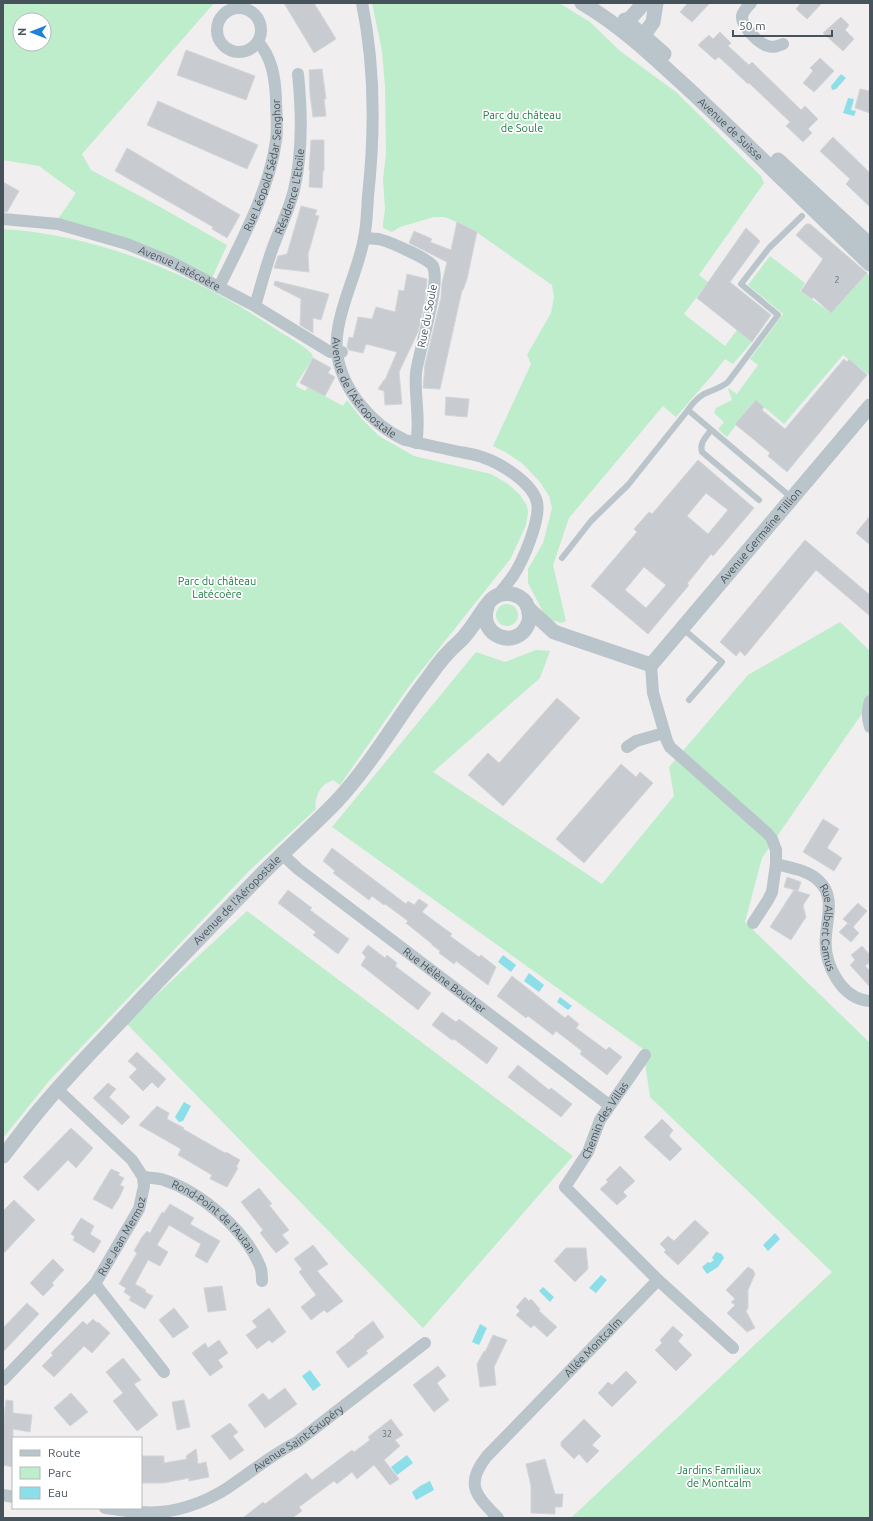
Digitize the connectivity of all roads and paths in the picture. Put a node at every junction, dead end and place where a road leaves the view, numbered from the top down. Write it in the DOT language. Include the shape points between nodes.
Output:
graph roads {
  1 [pos="362,3"];
  2 [pos="582,3"];
  3 [pos="598,3"];
  4 [pos="644,3"];
  5 [pos="656,3"];
  6 [pos="751,3"];
  7 [pos="627,22"];
  8 [pos="637,36"];
  9 [pos="258,42"];
  10 [pos="783,44"];
  11 [pos="298,74"];
  12 [pos="802,216"];
  13 [pos="3,219"];
  14 [pos="364,238"];
  15 [pos="870,245"];
  16 [pos="870,264"];
  17 [pos="219,287"];
  18 [pos="255,306"];
  19 [pos="340,352"];
  20 [pos="870,406"];
  21 [pos="688,410"];
  22 [pos="711,430"];
  23 [pos="416,443"];
  24 [pos="792,498"];
  25 [pos="759,500"];
  26 [pos="562,558"];
  27 [pos="498,595"];
  28 [pos="487,607"];
  29 [pos="528,609"];
  30 [pos="682,628"];
  31 [pos="554,632"];
  32 [pos="521,633"];
  33 [pos="497,636"];
  34 [pos="463,638"];
  35 [pos="652,665"];
  36 [pos="690,700"];
  37 [pos="870,701"];
  38 [pos="870,727"];
  39 [pos="664,733"];
  40 [pos="627,747"];
  41 [pos="282,854"];
  42 [pos="776,864"];
  43 [pos="753,923"];
  44 [pos="870,1001"];
  45 [pos="645,1055"];
  46 [pos="57,1089"];
  47 [pos="610,1105"];
  48 [pos="3,1156"];
  49 [pos="143,1177"];
  50 [pos="658,1280"];
  51 [pos="262,1281"];
  52 [pos="95,1284"];
  53 [pos="425,1343"];
  54 [pos="733,1348"];
  55 [pos="164,1372"];
  56 [pos="3,1380"];
  57 [pos="114,1509"];
  58 [pos="161,1515"];
  59 [pos="498,1518"];
  1 -- 14 [label="street, Avenue de l'Aéropostale" via="366,19 373,125 372,164"];
  2 -- 8 [label="street, Avenue de Suisse"];
  3 -- 7 [label="street"];
  4 -- 7 [label="street"];
  5 -- 8 [label="street" via="653,22"];
  6 -- 10 [label="street" via="742,16 746,29 763,45 773,47"];
  7 -- 8 [label="street"];
  8 -- 15 [label="street, Avenue de Suisse"];
  8 -- 16 [label="street, Avenue de Suisse" via="670,72 748,144"];
  9 -- 17 [label="street, Rue Léopold Sédar Senghor" via="269,58 275,85 277,139 272,166 258,202"];
  11 -- 18 [label="street, Résidence L'Etoile" via="301,136 294,189 272,248"];
  12 -- 21 [label="lane" via="769,248 741,284 778,315 728,382 696,399"];
  13 -- 17 [label="street, Avenue Latécoère" via="58,224 127,244 171,262"];
  14 -- 19 [label="street, Avenue de l'Aéropostale" via="339,328"];
  14 -- 23 [label="street, Rue du Soule" via="382,240 418,255 434,266 430,310 416,373"];
  17 -- 18 [label="street, Avenue Latécoère"];
  18 -- 19 [label="street, Avenue Latécoère" via="330,352"];
  19 -- 23 [label="street, Avenue de l'Aéropostale" via="339,363 345,381 370,416 394,435"];
  20 -- 24 [label="street, Avenue Germaine Tillion"];
  21 -- 22 [label="lane"];
  21 -- 26 [label="lane" via="628,485 591,521"];
  22 -- 24 [label="lane"];
  22 -- 25 [label="lane" via="703,440 702,452"];
  23 -- 27 [label="street, Avenue de l'Aéropostale" via="481,456 508,470 533,493 537,502 537,517 533,530 514,575"];
  24 -- 30 [label="street, Avenue Germaine Tillion"];
  27 -- 28 [label="street"];
  27 -- 29 [label="street" via="514,595 524,600"];
  28 -- 33 [label="street" via="486,621 490,630"];
  28 -- 34 [label="street, Avenue de l'Aéropostale"];
  29 -- 31 [label="street"];
  29 -- 32 [label="street" via="528,625"];
  30 -- 35 [label="street, Avenue Germaine Tillion"];
  30 -- 36 [label="lane" via="722,662"];
  31 -- 32 [label="street"];
  31 -- 35 [label="street"];
  32 -- 33 [label="street" via="509,638"];
  33 -- 34 [label="street"];
  34 -- 41 [label="street, Avenue de l'Aéropostale" via="442,659 337,801"];
  35 -- 39 [label="street" via="653,693"];
  37 -- 38 [label="street"];
  39 -- 40 [label="street" via="636,741"];
  39 -- 42 [label="street" via="674,751 767,833 776,850"];
  41 -- 46 [label="street, Avenue de l'Aéropostale"];
  41 -- 47 [label="street, Rue Hélène Boucher" via="304,874"];
  42 -- 43 [label="street" via="770,896"];
  42 -- 44 [label="street, Rue Albert Camus" via="805,872 825,888 830,908 826,947 834,973 851,995"];
  45 -- 47 [label="street, Chemin des Villas"];
  46 -- 48 [label="street, Avenue de l'Aéropostale"];
  46 -- 49 [label="street" via="132,1160"];
  47 -- 50 [label="street, Chemin des Villas" via="600,1120 588,1152 565,1187"];
  49 -- 51 [label="street, Rond-Point de l'Autan" via="163,1179 182,1187 224,1218 253,1252 261,1267"];
  49 -- 52 [label="street, Rue Jean Mermoz" via="144,1186 139,1209"];
  50 -- 54 [label="street"];
  50 -- 59 [label="street, Allée Montcalm" via="478,1467 474,1484 476,1492"];
  52 -- 55 [label="street"];
  52 -- 56 [label="street, Rue Jean Mermoz"];
  53 -- 58 [label="street, Avenue Saint-Exupéry" via="297,1442 278,1451 235,1483 200,1502"];
  57 -- 58 [label="street, Avenue Saint-Exupéry"];
}
